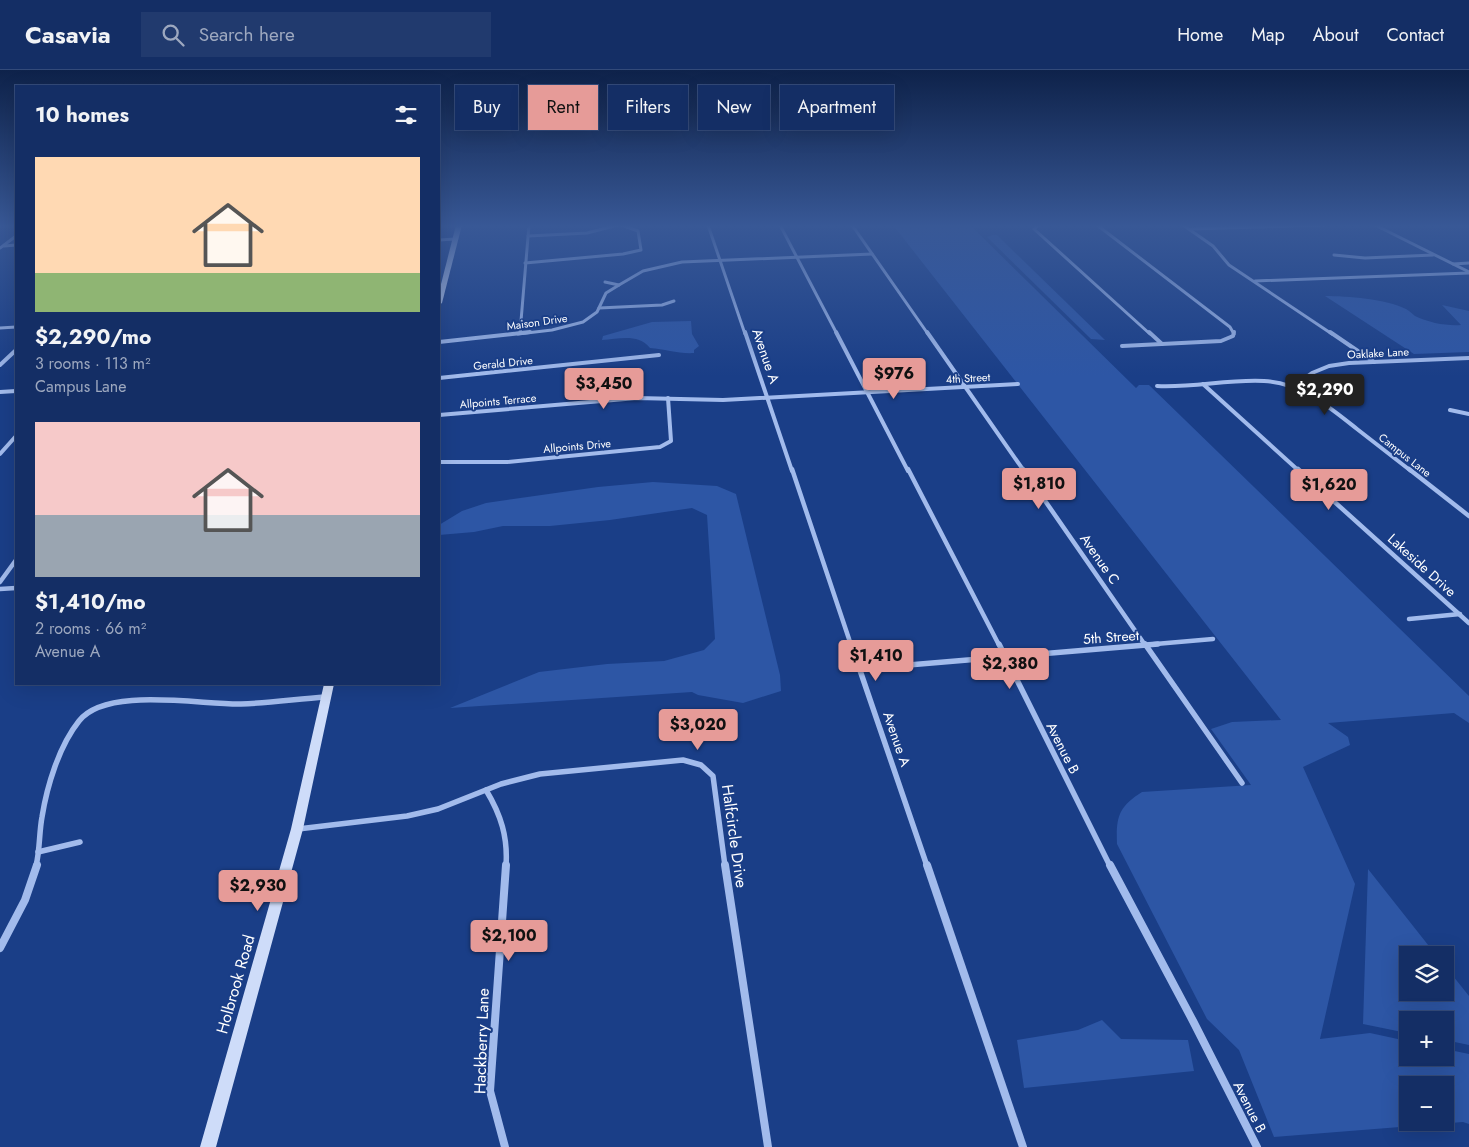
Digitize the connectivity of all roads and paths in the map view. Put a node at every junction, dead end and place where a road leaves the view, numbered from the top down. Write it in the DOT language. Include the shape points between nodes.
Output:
graph roads {
  1 [pos="446,275"];
  2 [pos="524,275"];
  3 [pos="635,275"];
  4 [pos="725,275"];
  5 [pos="806,275"];
  6 [pos="887,275"];
  7 [pos="1085,275"];
  8 [pos="1163,275"];
  9 [pos="1245,275"];
  10 [pos="1408,275"];
  11 [pos="1253,281"];
  12 [pos="605,282"];
  13 [pos="619,285"];
  14 [pos="440,299"];
  15 [pos="674,301"];
  16 [pos="599,308"];
  17 [pos="0,328"];
  18 [pos="15,328"];
  19 [pos="520,333"];
  20 [pos="440,342"];
  21 [pos="1162,344"];
  22 [pos="1122,346"];
  23 [pos="15,351"];
  24 [pos="659,354"];
  25 [pos="1469,358"];
  26 [pos="1374,362"];
  27 [pos="0,365"];
  28 [pos="440,378"];
  29 [pos="1018,384"];
  30 [pos="1203,384"];
  31 [pos="1157,386"];
  32 [pos="1294,386"];
  33 [pos="964,387"];
  34 [pos="15,391"];
  35 [pos="0,392"];
  36 [pos="867,392"];
  37 [pos="668,398"];
  38 [pos="768,398"];
  39 [pos="1450,410"];
  40 [pos="1469,414"];
  41 [pos="440,415"];
  42 [pos="15,437"];
  43 [pos="0,454"];
  44 [pos="440,462"];
  45 [pos="1469,516"];
  46 [pos="15,561"];
  47 [pos="0,582"];
  48 [pos="15,588"];
  49 [pos="0,589"];
  50 [pos="1460,614"];
  51 [pos="1409,619"];
  52 [pos="1469,623"];
  53 [pos="1213,639"];
  54 [pos="1147,646"];
  55 [pos="1005,656"];
  56 [pos="861,669"];
  57 [pos="327,690"];
  58 [pos="1242,783"];
  59 [pos="486,790"];
  60 [pos="297,829"];
  61 [pos="80,842"];
  62 [pos="38,852"];
  63 [pos="0,948"];
  64 [pos="208,1147"];
  65 [pos="505,1147"];
  66 [pos="768,1147"];
  67 [pos="1023,1147"];
  68 [pos="1257,1147"];
  1 -- 14 [label="street"];
  2 -- 19 [label="street"];
  3 -- 13 [label="street, Maison Drive"];
  4 -- 38 [label="street, Avenue A"];
  5 -- 36 [label="street, Avenue B"];
  6 -- 33 [label="street, Avenue C"];
  7 -- 21 [label="street"];
  8 -- 21 [label="street" via="1234,332 1233,336 1221,341"];
  9 -- 11 [label="street"];
  10 -- 11 [label="street"];
  11 -- 26 [label="street"];
  12 -- 13 [label="street"];
  13 -- 16 [label="street, Maison Drive" via="606,293"];
  15 -- 16 [label="street" via="662,306"];
  16 -- 19 [label="street, Maison Drive" via="573,326"];
  17 -- 18 [label="street"];
  19 -- 20 [label="street, Maison Drive"];
  21 -- 22 [label="street"];
  23 -- 27 [label="street"];
  24 -- 28 [label="street, Gerald Drive"];
  25 -- 26 [label="street, Oaklake Lane"];
  26 -- 32 [label="street, Oaklake Lane" via="1329,366"];
  29 -- 33 [label="street, 4th Street"];
  30 -- 31 [label="street, Campus Lane"];
  30 -- 32 [label="street, Campus Lane" via="1268,381"];
  30 -- 50 [label="street, Lakeside Drive"];
  32 -- 45 [label="street, Campus Lane" via="1320,400"];
  33 -- 36 [label="street, 4th Street"];
  33 -- 54 [label="street, Avenue C"];
  34 -- 35 [label="street"];
  36 -- 38 [label="street, 4th Street"];
  36 -- 55 [label="street, Avenue B"];
  37 -- 38 [label="street, Allpoints Terrace"];
  37 -- 41 [label="street, Allpoints Terrace"];
  37 -- 44 [label="street, Allpoints Drive" via="672,437 660,447 508,462"];
  38 -- 56 [label="street, Avenue A"];
  39 -- 40 [label="street"];
  42 -- 43 [label="street"];
  46 -- 47 [label="street"];
  48 -- 49 [label="street"];
  50 -- 51 [label="street"];
  50 -- 52 [label="street, Lakeside Drive"];
  53 -- 54 [label="street, 5th Street"];
  54 -- 55 [label="street, 5th Street"];
  54 -- 58 [label="street, Avenue C"];
  55 -- 56 [label="street, 5th Street"];
  55 -- 68 [label="street, Avenue B" via="1099,845"];
  56 -- 67 [label="street, Avenue A"];
  57 -- 60 [label="street, Holbrook Road"];
  57 -- 62 [label="street" via="238,704 146,701 111,704 86,714 54,768 40,817"];
  59 -- 60 [label="street, Halfcircle Drive" via="450,806 407,816"];
  59 -- 65 [label="street, Hackberry Lane" via="501,814 507,847 490,1091"];
  59 -- 66 [label="street, Halfcircle Drive" via="540,774 677,760 703,764 713,776"];
  60 -- 64 [label="street, Holbrook Road"];
  61 -- 62 [label="street"];
  62 -- 63 [label="street" via="32,886"];
}
